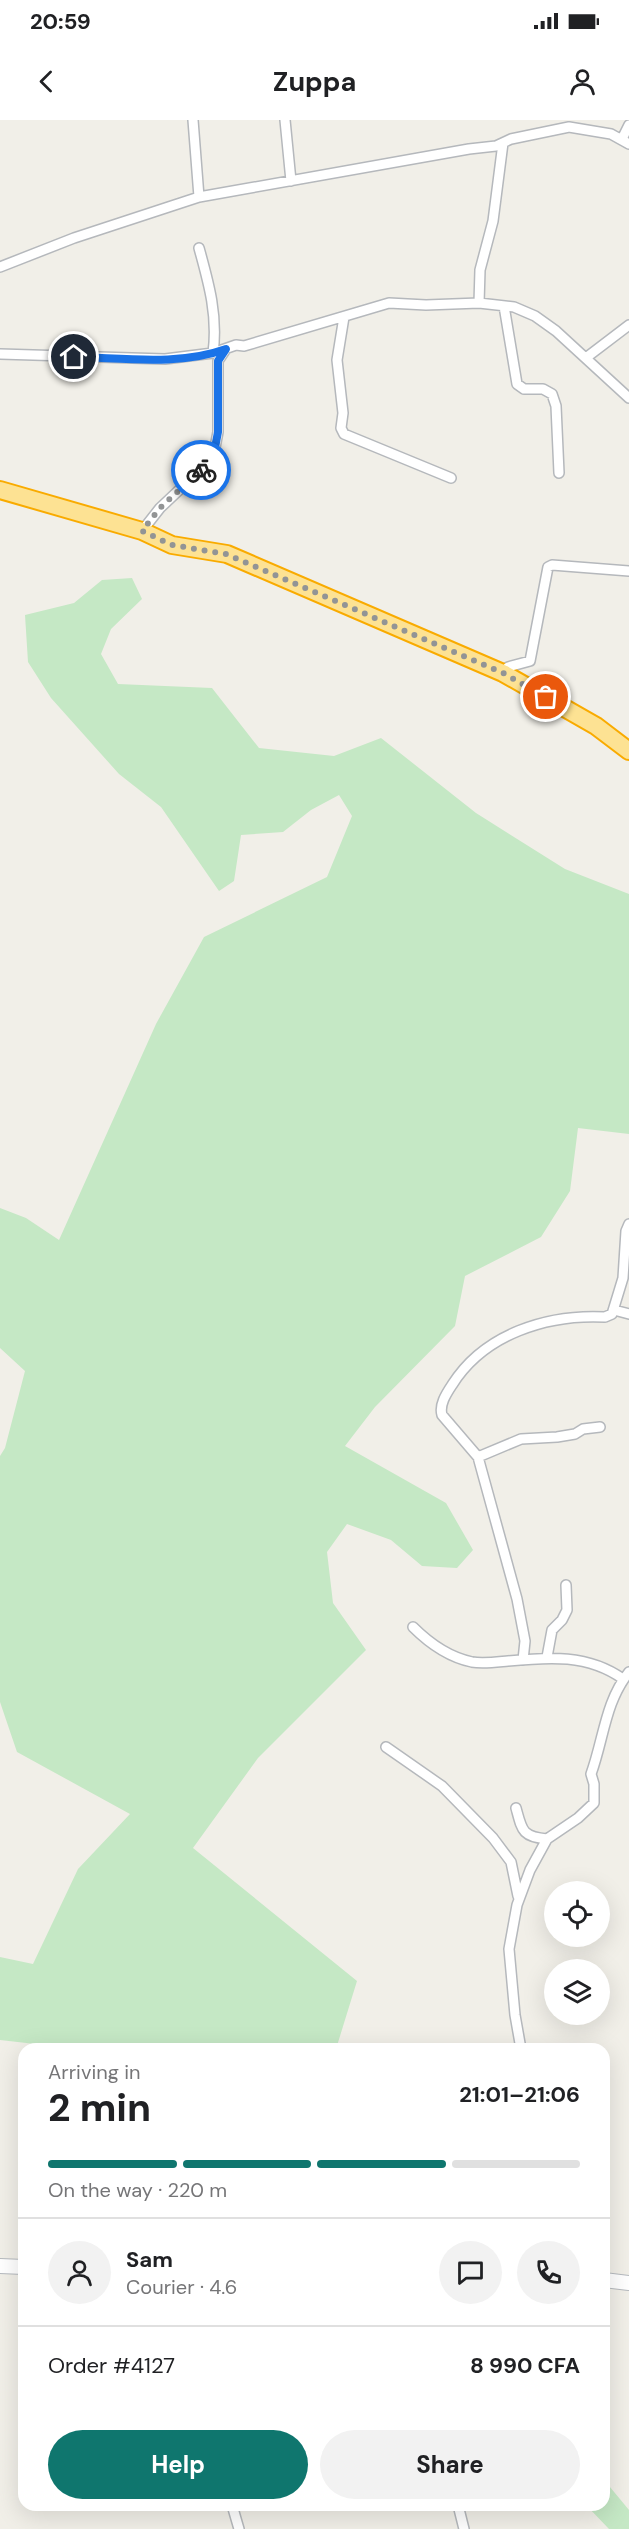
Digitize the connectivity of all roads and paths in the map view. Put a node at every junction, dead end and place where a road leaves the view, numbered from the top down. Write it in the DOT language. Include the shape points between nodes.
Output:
graph roads {
  1 [pos="193,120"];
  2 [pos="285,120"];
  3 [pos="576,124"];
  4 [pos="629,125"];
  5 [pos="625,141"];
  6 [pos="503,143"];
  7 [pos="291,181"];
  8 [pos="199,197"];
  9 [pos="199,248"];
  10 [pos="0,267"];
  11 [pos="479,303"];
  12 [pos="504,306"];
  13 [pos="344,317"];
  14 [pos="629,325"];
  15 [pos="226,349"];
  16 [pos="213,353"];
  17 [pos="0,354"];
  18 [pos="587,357"];
  19 [pos="629,398"];
  20 [pos="559,473"];
  21 [pos="451,478"];
  22 [pos="0,490"];
  23 [pos="142,531"];
  24 [pos="629,571"];
  25 [pos="503,673"];
  26 [pos="629,751"];
  27 [pos="629,1224"];
  28 [pos="614,1310"];
  29 [pos="629,1314"];
  30 [pos="600,1427"];
  31 [pos="478,1457"];
  32 [pos="566,1585"];
  33 [pos="413,1628"];
  34 [pos="547,1657"];
  35 [pos="523,1659"];
  36 [pos="624,1678"];
  37 [pos="629,1688"];
  38 [pos="386,1747"];
  39 [pos="516,1808"];
  40 [pos="547,1839"];
  41 [pos="518,1902"];
  42 [pos="520,2043"];
  43 [pos="0,2266"];
  44 [pos="18,2267"];
  45 [pos="610,2281"];
  46 [pos="629,2283"];
  47 [pos="234,2511"];
  48 [pos="460,2511"];
  49 [pos="239,2529"];
  50 [pos="464,2529"];
  1 -- 8 [label="street"];
  2 -- 7 [label="street"];
  3 -- 5 [label="street"];
  3 -- 6 [label="street"];
  4 -- 5 [label="street"];
  6 -- 7 [label="street"];
  6 -- 11 [label="street" via="494,221 480,270"];
  7 -- 8 [label="street"];
  8 -- 10 [label="street"];
  9 -- 16 [label="street" via="213,300"];
  11 -- 12 [label="street"];
  11 -- 13 [label="street" via="389,303"];
  12 -- 18 [label="street" via="535,316"];
  12 -- 20 [label="street" via="517,384 552,394 556,406"];
  13 -- 15 [label="street"];
  13 -- 21 [label="street" via="337,360 344,434"];
  14 -- 18 [label="street"];
  15 -- 16 [label="street"];
  15 -- 23 [label="street" via="218,361 218,432 213,458 160,508"];
  16 -- 17 [label="street" via="165,359"];
  18 -- 19 [label="street"];
  22 -- 23 [label="highway"];
  23 -- 25 [label="highway" via="172,545 226,554"];
  24 -- 25 [label="street" via="548,567 530,661 508,667"];
  25 -- 26 [label="highway" via="596,726"];
  27 -- 28 [label="street" via="623,1278"];
  28 -- 29 [label="street"];
  28 -- 31 [label="street" via="605,1317 557,1318 507,1336 461,1370 440,1411"];
  30 -- 31 [label="street" via="557,1437 521,1439"];
  31 -- 35 [label="street" via="519,1608 525,1641"];
  32 -- 34 [label="street" via="567,1610 552,1630"];
  33 -- 35 [label="street" via="448,1654 473,1662"];
  34 -- 35 [label="street"];
  34 -- 36 [label="street" via="602,1666"];
  36 -- 37 [label="street"];
  36 -- 40 [label="street" via="606,1713 591,1774 594,1803"];
  38 -- 41 [label="street" via="442,1786 493,1838 511,1862"];
  39 -- 40 [label="street" via="528,1836"];
  40 -- 41 [label="street"];
  41 -- 42 [label="street" via="509,1949"];
  43 -- 44 [label="street"];
  45 -- 46 [label="street"];
  47 -- 49 [label="street"];
  48 -- 50 [label="street"];
}
